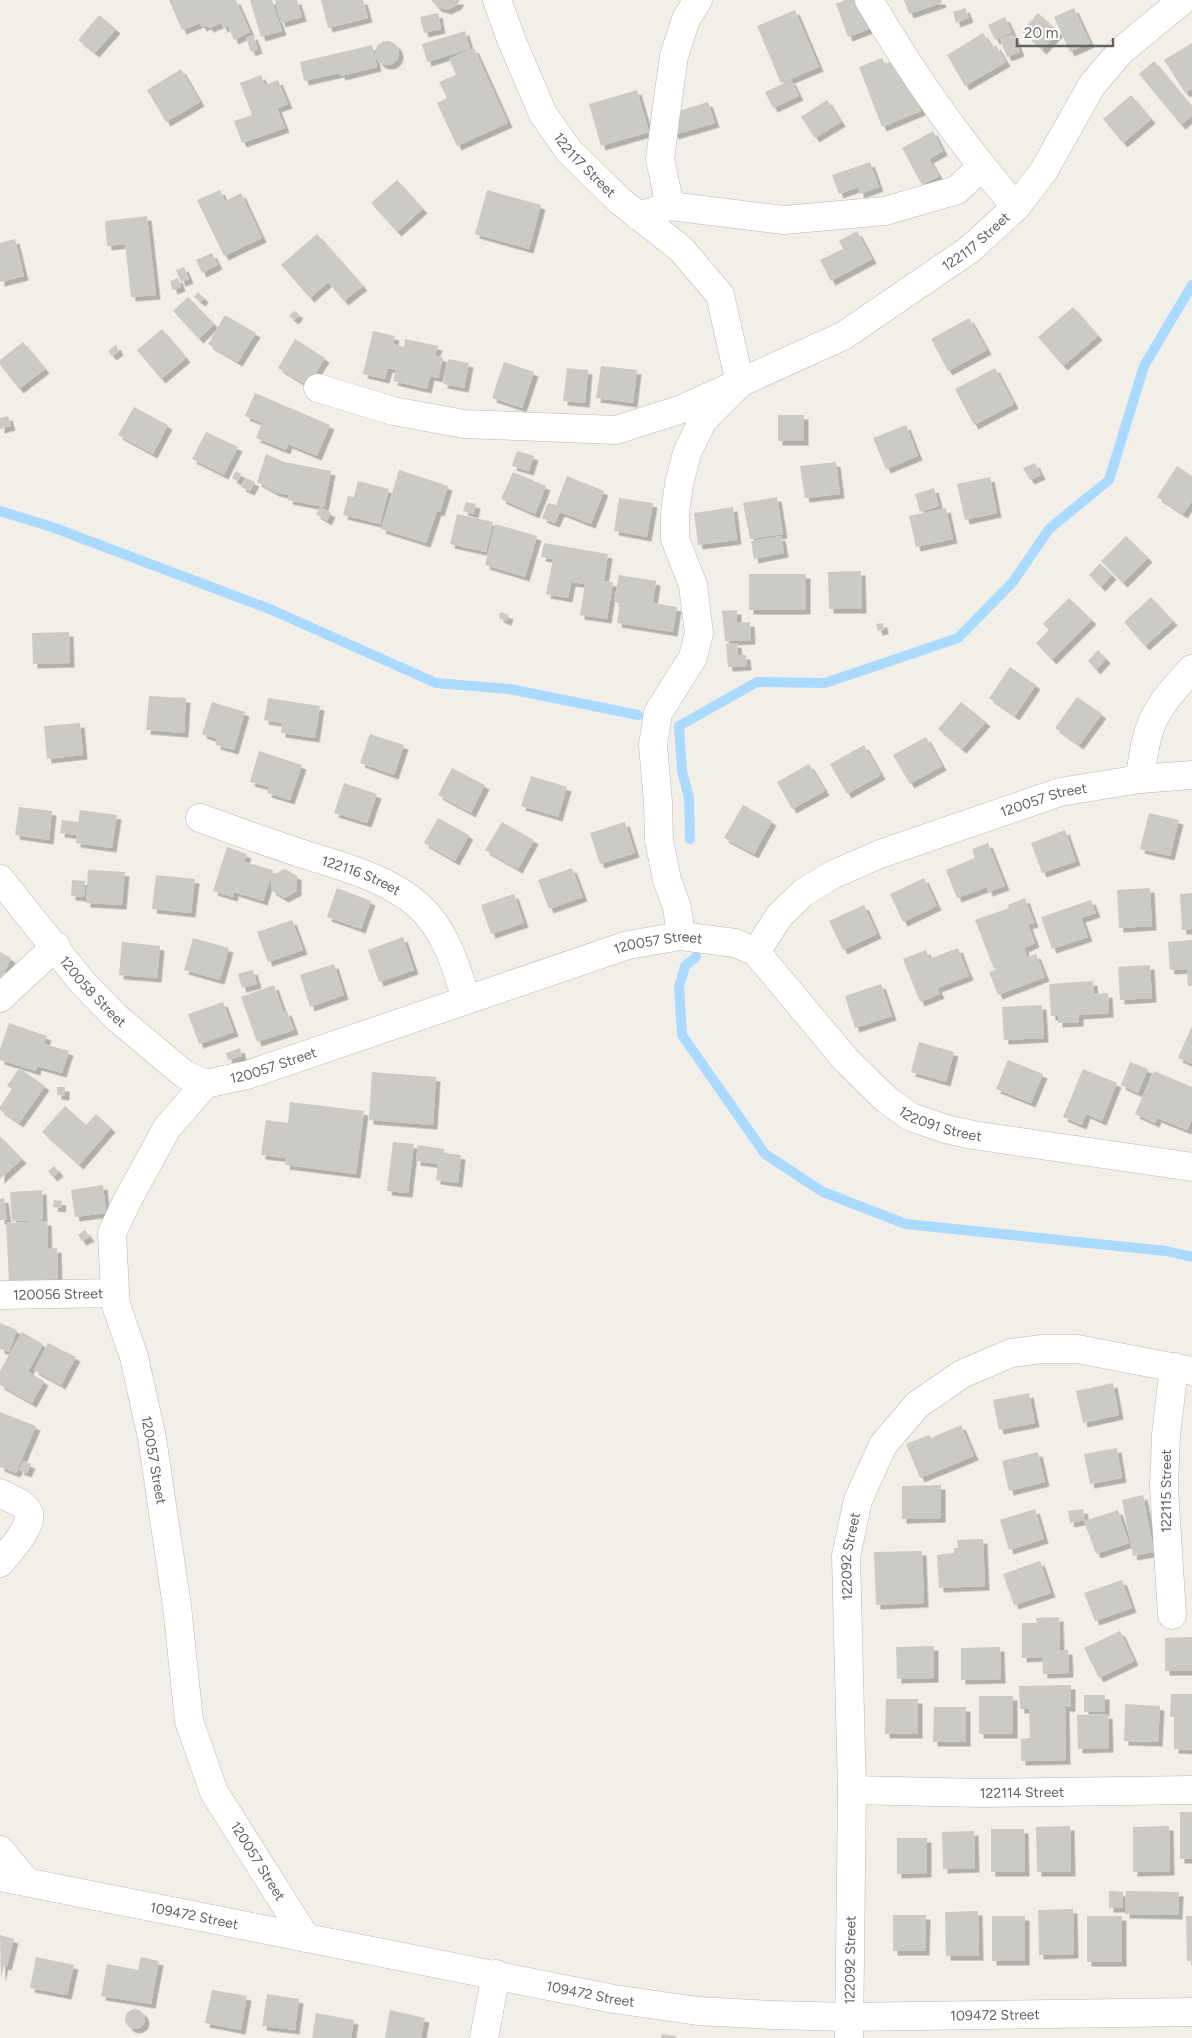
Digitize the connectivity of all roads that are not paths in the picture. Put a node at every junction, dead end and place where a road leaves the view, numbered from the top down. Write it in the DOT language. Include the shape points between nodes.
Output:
graph roads {
  1 [pos="497,0"];
  2 [pos="698,0"];
  3 [pos="869,0"];
  4 [pos="1183,0"];
  5 [pos="982,167"];
  6 [pos="670,206"];
  7 [pos="1016,207"];
  8 [pos="638,216"];
  9 [pos="740,383"];
  10 [pos="318,388"];
  11 [pos="1192,669"];
  12 [pos="1192,775"];
  13 [pos="1140,779"];
  14 [pos="200,818"];
  15 [pos="0,879"];
  16 [pos="681,936"];
  17 [pos="56,946"];
  18 [pos="756,952"];
  19 [pos="0,998"];
  20 [pos="466,999"];
  21 [pos="205,1084"];
  22 [pos="1192,1167"];
  23 [pos="115,1293"];
  24 [pos="0,1294"];
  25 [pos="1183,1369"];
  26 [pos="11,1499"];
  27 [pos="0,1563"];
  28 [pos="1172,1615"];
  29 [pos="852,1790"];
  30 [pos="1192,1790"];
  31 [pos="0,1850"];
  32 [pos="13,1879"];
  33 [pos="306,1938"];
  34 [pos="496,1974"];
  35 [pos="1192,2012"];
  36 [pos="849,2028"];
  37 [pos="484,2038"];
  1 -- 8 [label="street, 122117 Street" via="543,114 569,150"];
  2 -- 6 [label="street" via="686,19 674,56 667,103 660,159"];
  3 -- 5 [label="street, 122117 Street" via="904,60"];
  4 -- 7 [label="street" via="1121,51 1092,86 1043,172"];
  5 -- 6 [label="street" via="957,190 885,211 784,220"];
  5 -- 7 [label="street, 122117 Street"];
  6 -- 8 [label="street"];
  7 -- 9 [label="street, 122117 Street" via="969,250 843,336"];
  8 -- 9 [label="street, 122117 Street" via="681,249 720,295"];
  9 -- 10 [label="street, 122117 Street" via="682,409 616,430 464,424 393,411"];
  9 -- 16 [label="street" via="703,420 687,453 675,513 675,539 693,585 699,633 693,657 658,713 653,745 659,840 667,880 677,907"];
  11 -- 13 [label="street" via="1158,708 1149,726"];
  12 -- 13 [label="street, 120057 Street"];
  13 -- 18 [label="street, 120057 Street" via="1060,792 1034,800 922,838 832,875 803,893 786,909"];
  14 -- 20 [label="street, 122116 Street" via="350,869 396,889 419,906 436,928 450,951"];
  15 -- 17 [label="street, 120058 Street"];
  16 -- 18 [label="street, 120057 Street" via="735,943"];
  16 -- 20 [label="street, 120057 Street" via="628,945"];
  17 -- 19 [label="street"];
  17 -- 21 [label="street, 120058 Street" via="82,982 117,1018 184,1074"];
  18 -- 22 [label="street, 122091 Street" via="846,1060 887,1100 911,1117 973,1135"];
  20 -- 21 [label="street, 120057 Street" via="246,1075"];
  21 -- 23 [label="street, 120057 Street" via="167,1128 112,1233"];
  23 -- 24 [label="street, 120056 Street"];
  23 -- 33 [label="street, 120057 Street" via="116,1306 134,1357 152,1438 177,1606 189,1721 214,1792"];
  25 -- 28 [label="street, 122115 Street" via="1166,1434 1164,1487"];
  25 -- 29 [label="street, 122092 Street" via="1077,1349 1011,1353 962,1374 917,1405 883,1445 858,1500 846,1556"];
  26 -- 27 [label="street" via="29,1512 27,1526"];
  29 -- 30 [label="street, 122114 Street" via="980,1793"];
  29 -- 36 [label="street, 122092 Street"];
  31 -- 32 [label="street"];
  32 -- 33 [label="street, 109472 Street"];
  33 -- 34 [label="street, 109472 Street"];
  34 -- 36 [label="street, 109472 Street" via="614,1999"];
  34 -- 37 [label="street"];
  35 -- 36 [label="street, 109472 Street"];
}
